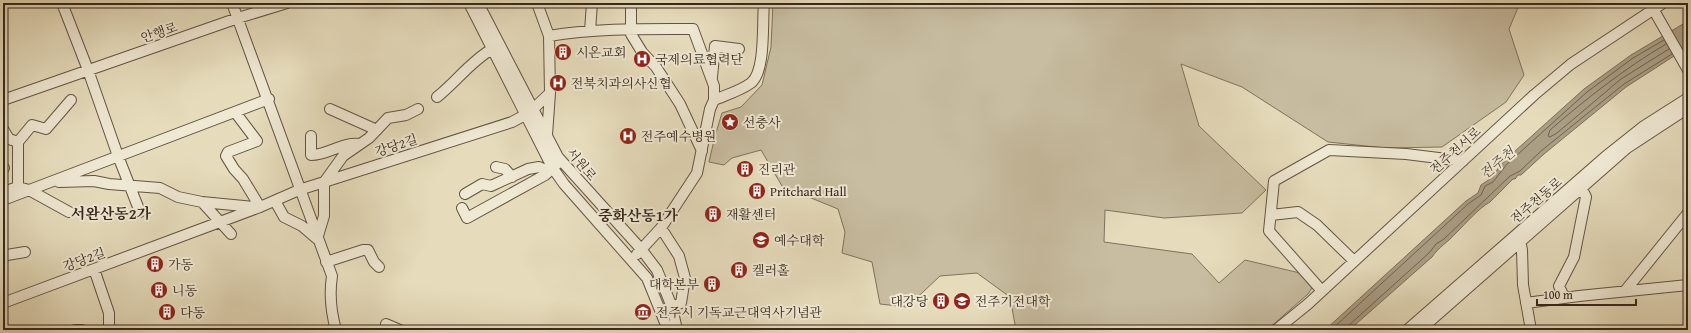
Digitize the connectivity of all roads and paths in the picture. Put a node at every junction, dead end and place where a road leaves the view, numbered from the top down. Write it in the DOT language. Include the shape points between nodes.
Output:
graph roads {
  1 [pos="62,3"];
  2 [pos="232,3"];
  3 [pos="287,3"];
  4 [pos="469,3"];
  5 [pos="478,3"];
  6 [pos="537,3"];
  7 [pos="592,3"];
  8 [pos="631,3"];
  9 [pos="764,3"];
  10 [pos="1663,3"];
  11 [pos="1653,9"];
  12 [pos="238,18"];
  13 [pos="630,29"];
  14 [pos="590,31"];
  15 [pos="549,36"];
  16 [pos="492,49"];
  17 [pos="738,49"];
  18 [pos="88,70"];
  19 [pos="1688,70"];
  20 [pos="711,80"];
  21 [pos="550,93"];
  22 [pos="437,97"];
  23 [pos="1688,98"];
  24 [pos="269,99"];
  25 [pos="3,100"];
  26 [pos="71,100"];
  27 [pos="714,100"];
  28 [pos="1688,108"];
  29 [pos="330,109"];
  30 [pos="418,109"];
  31 [pos="234,112"];
  32 [pos="529,112"];
  33 [pos="3,129"];
  34 [pos="377,130"];
  35 [pos="311,136"];
  36 [pos="543,138"];
  37 [pos="18,142"];
  38 [pos="360,144"];
  39 [pos="702,151"];
  40 [pos="118,156"];
  41 [pos="561,161"];
  42 [pos="1463,161"];
  43 [pos="496,167"];
  44 [pos="550,169"];
  45 [pos="512,177"];
  46 [pos="325,182"];
  47 [pos="51,183"];
  48 [pos="130,186"];
  49 [pos="18,187"];
  50 [pos="1582,188"];
  51 [pos="29,190"];
  52 [pos="299,190"];
  53 [pos="3,192"];
  54 [pos="465,194"];
  55 [pos="3,200"];
  56 [pos="275,201"];
  57 [pos="202,202"];
  58 [pos="259,208"];
  59 [pos="462,208"];
  60 [pos="69,212"];
  61 [pos="140,212"];
  62 [pos="1688,213"];
  63 [pos="1271,215"];
  64 [pos="219,222"];
  65 [pos="661,228"];
  66 [pos="231,234"];
  67 [pos="317,239"];
  68 [pos="1517,240"];
  69 [pos="641,249"];
  70 [pos="25,252"];
  71 [pos="3,254"];
  72 [pos="631,259"];
  73 [pos="1353,260"];
  74 [pos="326,262"];
  75 [pos="379,266"];
  76 [pos="94,269"];
  77 [pos="1688,284"];
  78 [pos="1322,291"];
  79 [pos="1625,291"];
  80 [pos="1564,297"];
  81 [pos="3,303"];
  82 [pos="1526,303"];
  83 [pos="672,307"];
  84 [pos="1528,319"];
  85 [pos="386,324"];
  86 [pos="74,330"];
  87 [pos="82,330"];
  88 [pos="109,330"];
  89 [pos="336,330"];
  90 [pos="400,330"];
  91 [pos="668,330"];
  92 [pos="677,330"];
  93 [pos="1276,330"];
  94 [pos="1407,330"];
  95 [pos="1420,330"];
  96 [pos="1520,330"];
  97 [pos="1531,330"];
  1 -- 18 [label="street"];
  2 -- 12 [label="street"];
  3 -- 12 [label="street, 안행로"];
  4 -- 16 [label="street, 서원로"];
  5 -- 32 [label="street, 서원로"];
  6 -- 15 [label="street"];
  7 -- 14 [label="street"];
  8 -- 13 [label="street"];
  9 -- 27 [label="street" via="759,72 752,82"];
  10 -- 11 [label="street, 전주천서로"];
  11 -- 19 [label="street"];
  11 -- 42 [label="street, 전주천서로" via="1571,64"];
  12 -- 18 [label="street, 안행로"];
  12 -- 24 [label="street"];
  13 -- 14 [label="street"];
  13 -- 20 [label="street" via="693,29"];
  13 -- 39 [label="street" via="642,52 656,67 680,104"];
  14 -- 15 [label="street"];
  15 -- 21 [label="street"];
  16 -- 22 [label="street" via="466,67 451,86"];
  16 -- 32 [label="street, 서원로"];
  17 -- 20 [label="street" via="716,46"];
  18 -- 25 [label="street, 안행로"];
  18 -- 40 [label="street"];
  20 -- 27 [label="street"];
  21 -- 32 [label="street, 강당2길"];
  21 -- 36 [label="street"];
  23 -- 68 [label="street, 전주천동로" via="1644,126"];
  24 -- 31 [label="street"];
  24 -- 52 [label="street"];
  26 -- 37 [label="street" via="46,130 32,126"];
  27 -- 39 [label="street"];
  28 -- 50 [label="street, 전주천동로" via="1627,148"];
  29 -- 34 [label="street"];
  30 -- 34 [label="street" via="406,115 388,118"];
  31 -- 40 [label="street"];
  31 -- 58 [label="street" via="257,141 228,152 226,156 243,178"];
  32 -- 36 [label="street, 서원로"];
  32 -- 46 [label="street, 강당2길" via="512,122"];
  33 -- 37 [label="street" via="9,139"];
  34 -- 38 [label="street"];
  35 -- 38 [label="street" via="311,155 320,155 352,143"];
  36 -- 41 [label="street, 서원로"];
  36 -- 44 [label="street, 서원로"];
  37 -- 49 [label="street"];
  38 -- 46 [label="street" via="343,156"];
  39 -- 65 [label="street" via="696,172"];
  40 -- 47 [label="street"];
  40 -- 48 [label="street"];
  41 -- 44 [label="street"];
  41 -- 69 [label="street, 서원로"];
  42 -- 63 [label="street" via="1406,154 1330,150 1274,181"];
  42 -- 73 [label="street, 전주천서로"];
  43 -- 45 [label="street" via="505,169"];
  44 -- 45 [label="street" via="528,169"];
  44 -- 59 [label="street" via="545,175 467,218"];
  44 -- 72 [label="street, 서원로"];
  45 -- 54 [label="street" via="491,186 482,184"];
  46 -- 52 [label="street, 강당2길"];
  46 -- 67 [label="street" via="324,216"];
  47 -- 48 [label="street" via="94,181"];
  47 -- 51 [label="street"];
  48 -- 57 [label="street" via="160,188 178,197"];
  48 -- 61 [label="street"];
  49 -- 51 [label="street"];
  49 -- 53 [label="street"];
  50 -- 68 [label="street, 전주천동로"];
  50 -- 80 [label="street" via="1586,197 1574,257 1559,286"];
  51 -- 55 [label="street"];
  51 -- 60 [label="street"];
  52 -- 56 [label="street, 강당2길"];
  52 -- 67 [label="street"];
  56 -- 58 [label="street, 강당2길"];
  56 -- 67 [label="street" via="284,217 302,226"];
  57 -- 58 [label="street"];
  57 -- 64 [label="street"];
  58 -- 64 [label="street, 강당2길"];
  62 -- 79 [label="street"];
  63 -- 73 [label="street" via="1298,212"];
  63 -- 78 [label="street" via="1269,231"];
  64 -- 66 [label="street"];
  64 -- 76 [label="street, 강당2길"];
  65 -- 69 [label="street"];
  65 -- 83 [label="street" via="679,256 685,278 681,304"];
  67 -- 74 [label="street"];
  68 -- 82 [label="street" via="1522,250"];
  68 -- 94 [label="street, 전주천동로"];
  68 -- 95 [label="street, 전주천동로"];
  69 -- 72 [label="street"];
  69 -- 83 [label="street, 서원로" via="657,270"];
  70 -- 71 [label="street"];
  72 -- 91 [label="street, 서원로" via="646,278"];
  73 -- 78 [label="street, 전주천서로"];
  74 -- 75 [label="street" via="368,250"];
  74 -- 89 [label="street" via="332,276 331,312"];
  76 -- 81 [label="street, 강당2길"];
  76 -- 88 [label="street" via="109,313"];
  77 -- 79 [label="street"];
  78 -- 93 [label="street, 전주천서로"];
  79 -- 80 [label="street"];
  80 -- 82 [label="street"];
  82 -- 84 [label="street"];
  83 -- 92 [label="street, 서원로"];
  84 -- 96 [label="street"];
  84 -- 97 [label="street"];
  85 -- 90 [label="street"];
  86 -- 87 [label="street"];
}
